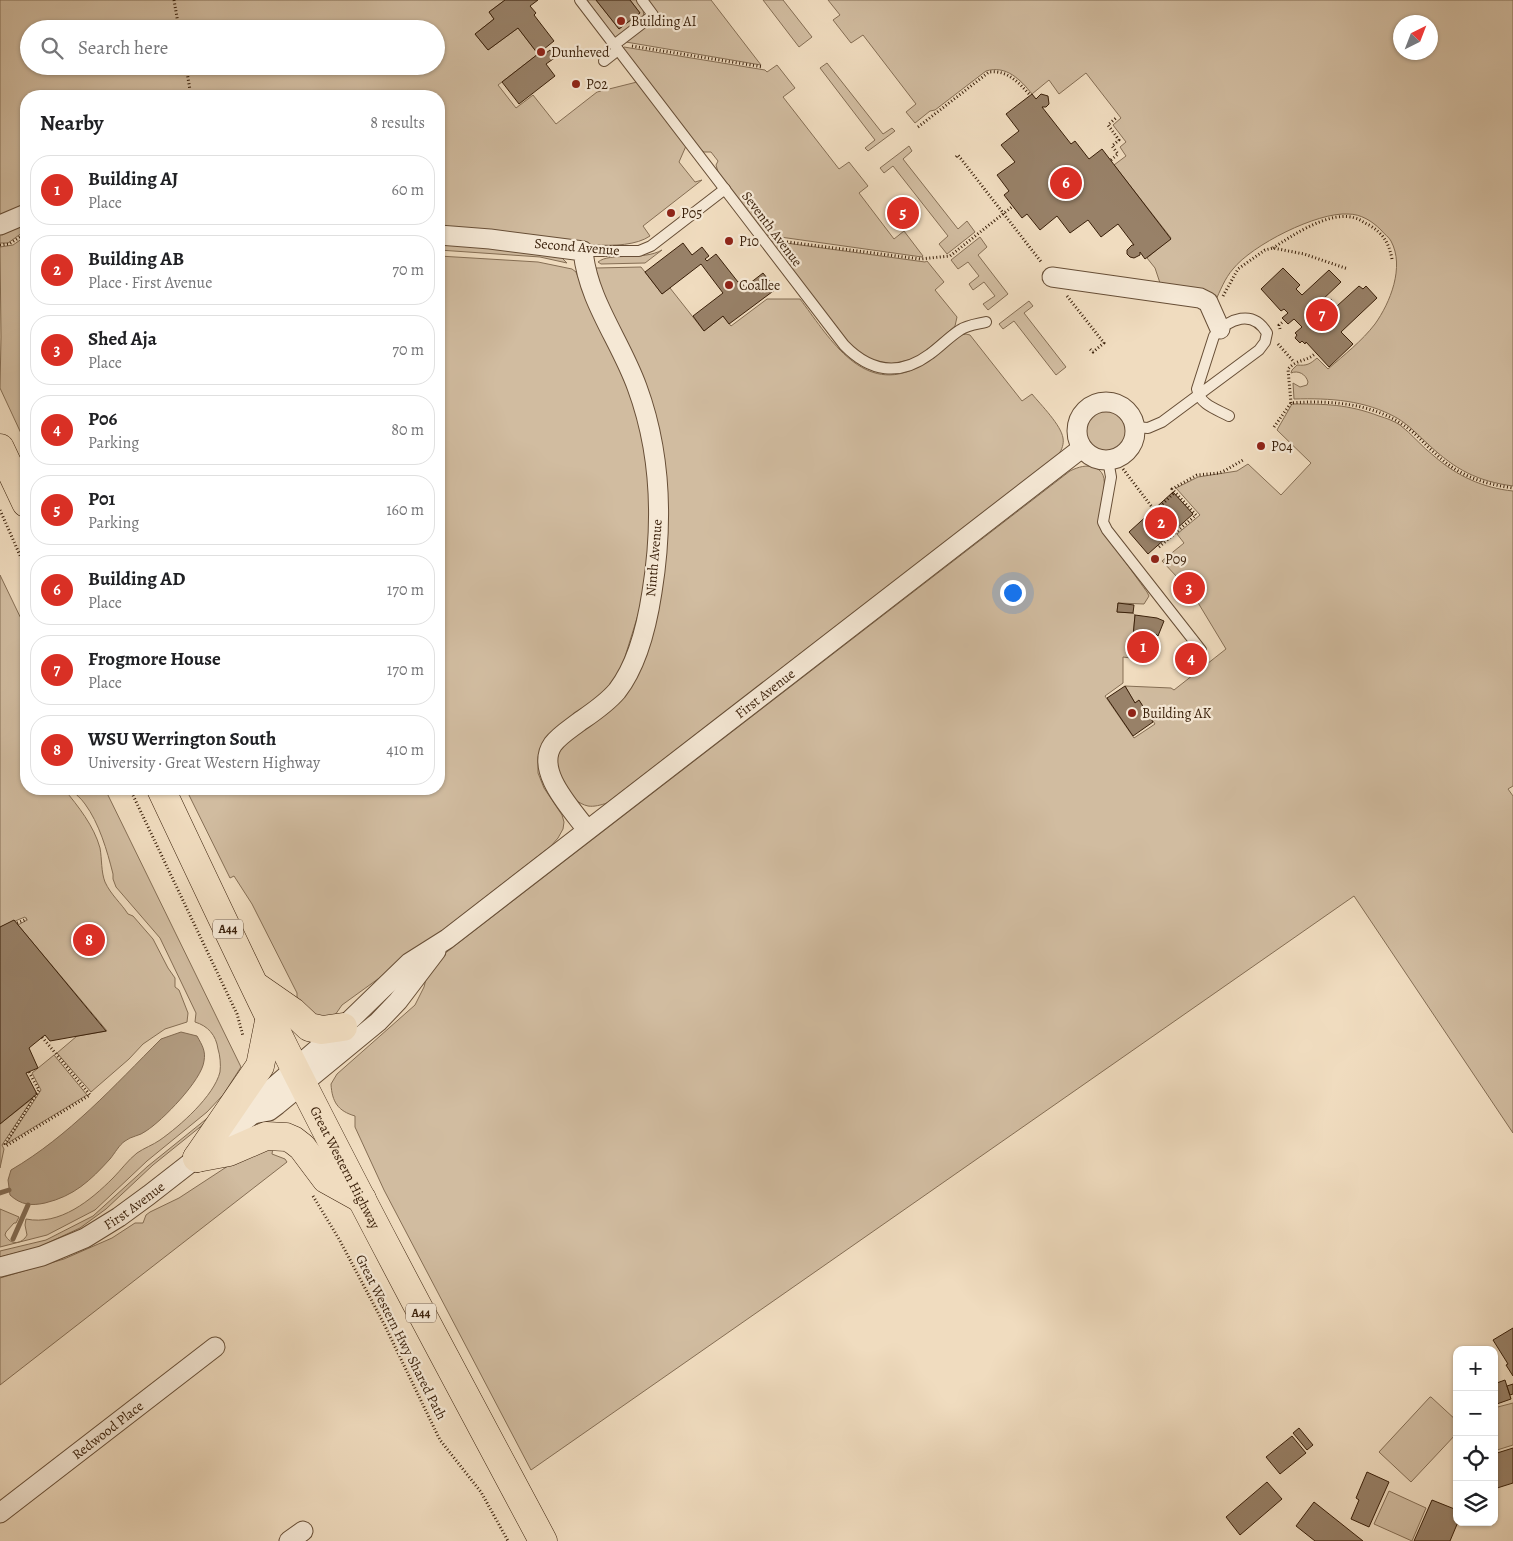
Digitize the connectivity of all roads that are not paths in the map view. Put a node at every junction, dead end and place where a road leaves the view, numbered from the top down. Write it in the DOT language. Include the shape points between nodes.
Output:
graph roads {
  1 [pos="580,0"];
  2 [pos="642,0"];
  3 [pos="616,47"];
  4 [pos="604,61"];
  5 [pos="725,189"];
  6 [pos="20,217"];
  7 [pos="0,225"];
  8 [pos="445,235"];
  9 [pos="583,251"];
  10 [pos="1052,277"];
  11 [pos="986,322"];
  12 [pos="1220,329"];
  13 [pos="1198,396"];
  14 [pos="1229,416"];
  15 [pos="1134,427"];
  16 [pos="0,448"];
  17 [pos="1082,448"];
  18 [pos="1112,459"];
  19 [pos="20,490"];
  20 [pos="1201,650"];
  21 [pos="164,795"];
  22 [pos="587,830"];
  23 [pos="446,939"];
  24 [pos="254,985"];
  25 [pos="270,1016"];
  26 [pos="343,1027"];
  27 [pos="299,1076"];
  28 [pos="197,1158"];
  29 [pos="362,1199"];
  30 [pos="0,1267"];
  31 [pos="215,1347"];
  32 [pos="0,1513"];
  33 [pos="542,1541"];
  1 -- 3 [label="lane, Seventh Avenue"];
  2 -- 3 [label="lane" via="653,15"];
  3 -- 4 [label="lane"];
  3 -- 5 [label="lane, Seventh Avenue"];
  5 -- 9 [label="lane, Second Avenue" via="651,246 639,251"];
  5 -- 11 [label="lane, Seventh Avenue" via="844,346 867,364 893,369 906,367 928,356 961,329"];
  6 -- 7 [label="street"];
  8 -- 9 [label="street, Second Avenue"];
  9 -- 22 [label="street, Ninth Avenue" via="584,266 597,303 637,386 648,424 658,485 658,540 652,592 628,674 604,704 552,745 548,759 549,774 557,789"];
  10 -- 12 [label="street" via="1200,298 1208,302"];
  12 -- 13 [label="lane" via="1210,345"];
  12 -- 13 [label="lane" via="1244,318 1262,325 1267,333 1259,350"];
  13 -- 14 [label="lane" via="1204,403"];
  13 -- 15 [label="lane" via="1156,426"];
  15 -- 17 [label="street" via="1130,415 1121,406 1108,402 1095,404 1084,412 1077,424"];
  15 -- 18 [label="street" via="1130,446"];
  16 -- 19 [label="highway"];
  17 -- 18 [label="street" via="1094,457"];
  17 -- 22 [label="street, First Avenue"];
  18 -- 20 [label="lane" via="1104,522 1107,530"];
  21 -- 24 [label="highway, Great Western Highway / A44"];
  22 -- 23 [label="street, First Avenue"];
  23 -- 26 [label="street, First Avenue" via="409,963"];
  23 -- 27 [label="street, First Avenue" via="378,1022"];
  24 -- 25 [label="highway, Great Western Highway / A44"];
  24 -- 26 [label="highway" via="309,1026 322,1030"];
  25 -- 27 [label="highway, Great Western Highway / A44"];
  25 -- 28 [label="highway" via="260,1066"];
  26 -- 27 [label="street, First Avenue"];
  27 -- 28 [label="street, First Avenue" via="269,1111 252,1114"];
  27 -- 29 [label="highway, Great Western Highway / A44"];
  28 -- 29 [label="highway" via="229,1152 266,1136 286,1137 302,1147 326,1179"];
  28 -- 30 [label="street, First Avenue" via="119,1217 84,1238 42,1256"];
  29 -- 33 [label="highway, Great Western Highway / A44"];
  31 -- 32 [label="street, Redwood Place"];
}
